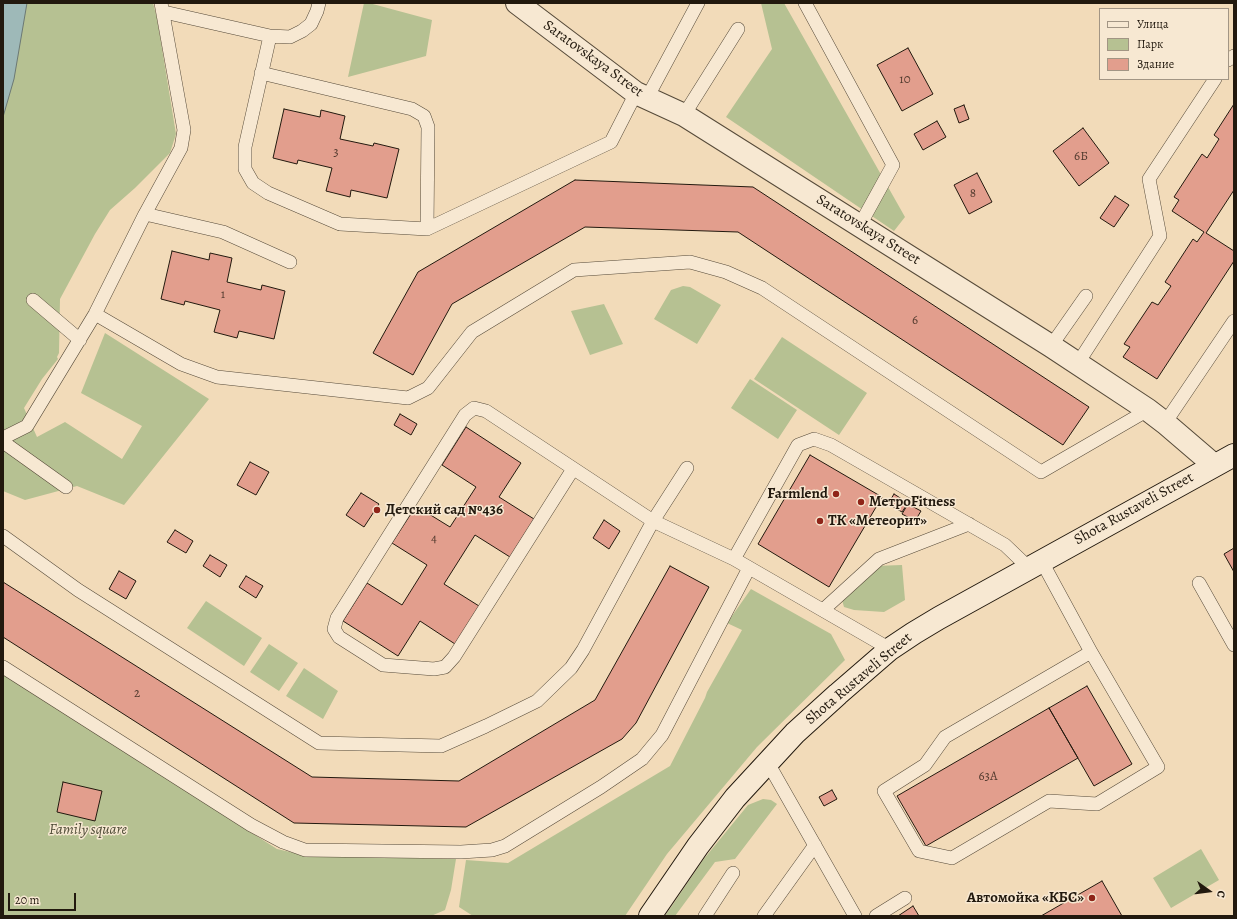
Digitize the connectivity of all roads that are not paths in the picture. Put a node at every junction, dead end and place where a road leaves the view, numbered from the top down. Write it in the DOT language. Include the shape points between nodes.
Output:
graph roads {
  1 [pos="319,3"];
  2 [pos="517,3"];
  3 [pos="698,3"];
  4 [pos="805,3"];
  5 [pos="162,8"];
  6 [pos="738,29"];
  7 [pos="270,36"];
  8 [pos="261,73"];
  9 [pos="1214,80"];
  10 [pos="641,96"];
  11 [pos="684,115"];
  12 [pos="145,214"];
  13 [pos="860,225"];
  14 [pos="427,229"];
  15 [pos="290,262"];
  16 [pos="1086,296"];
  17 [pos="33,300"];
  18 [pos="95,314"];
  19 [pos="1234,321"];
  20 [pos="80,340"];
  21 [pos="1051,346"];
  22 [pos="1078,363"];
  23 [pos="1148,410"];
  24 [pos="1165,423"];
  25 [pos="3,438"];
  26 [pos="3,442"];
  27 [pos="1234,455"];
  28 [pos="1214,465"];
  29 [pos="687,468"];
  30 [pos="573,469"];
  31 [pos="66,487"];
  32 [pos="653,521"];
  33 [pos="969,524"];
  34 [pos="3,536"];
  35 [pos="734,559"];
  36 [pos="1035,564"];
  37 [pos="749,568"];
  38 [pos="1199,583"];
  39 [pos="822,610"];
  40 [pos="1234,645"];
  41 [pos="890,649"];
  42 [pos="1091,652"];
  43 [pos="3,667"];
  44 [pos="768,763"];
  45 [pos="815,845"];
  46 [pos="733,873"];
  47 [pos="905,898"];
  48 [pos="650,916"];
  49 [pos="705,916"];
  50 [pos="764,916"];
  51 [pos="855,916"];
  52 [pos="876,916"];
  1 -- 7 [label="lane" via="311,24 302,32 290,37"];
  2 -- 10 [label="street, Saratovskaya Street"];
  3 -- 10 [label="lane"];
  4 -- 13 [label="lane" via="893,165"];
  5 -- 7 [label="lane"];
  5 -- 12 [label="lane" via="184,130 181,148"];
  6 -- 11 [label="lane"];
  7 -- 8 [label="lane"];
  8 -- 14 [label="lane" via="412,109 424,116 428,127"];
  8 -- 14 [label="lane" via="245,146 245,169 253,182 268,193 340,224"];
  9 -- 22 [label="lane" via="1149,180 1160,236"];
  10 -- 11 [label="street, Saratovskaya Street"];
  10 -- 14 [label="lane" via="611,142"];
  11 -- 13 [label="street, Saratovskaya Street"];
  12 -- 15 [label="lane" via="223,232"];
  12 -- 18 [label="lane"];
  13 -- 21 [label="street, Saratovskaya Street"];
  16 -- 21 [label="lane"];
  17 -- 20 [label="lane"];
  18 -- 20 [label="lane"];
  18 -- 23 [label="lane" via="181,364 217,377 408,398 428,388 472,332 574,270 690,262 726,272 762,288 1041,472"];
  19 -- 24 [label="lane"];
  20 -- 25 [label="lane" via="27,426"];
  21 -- 22 [label="street, Saratovskaya Street"];
  22 -- 23 [label="street, Saratovskaya Street"];
  23 -- 24 [label="street, Saratovskaya Street"];
  24 -- 28 [label="street, Saratovskaya Street"];
  26 -- 31 [label="lane"];
  27 -- 28 [label="street, Shota Rustaveli Street"];
  28 -- 36 [label="street, Shota Rustaveli Street"];
  29 -- 32 [label="lane"];
  30 -- 30 [label="lane" via="486,412 474,408 465,415 337,618 334,629 339,637 383,665 434,669 445,666 454,657"];
  30 -- 32 [label="lane"];
  32 -- 34 [label="lane" via="571,668 537,701 441,746 319,742 78,590"];
  32 -- 35 [label="lane"];
  33 -- 35 [label="lane" via="831,444 814,439 798,445"];
  33 -- 36 [label="lane"];
  33 -- 39 [label="lane" via="879,559"];
  35 -- 37 [label="lane"];
  36 -- 41 [label="street, Shota Rustaveli Street" via="938,618"];
  36 -- 42 [label="lane"];
  37 -- 39 [label="lane"];
  37 -- 43 [label="lane" via="662,734 642,759 505,846 492,850 305,850 283,842 252,825"];
  38 -- 40 [label="lane"];
  39 -- 41 [label="lane"];
  41 -- 44 [label="street, Shota Rustaveli Street" via="795,733"];
  42 -- 42 [label="lane" via="1158,767 1097,804 1049,801 952,858 919,851 884,791 925,765 945,737"];
  44 -- 45 [label="lane"];
  44 -- 48 [label="street, Shota Rustaveli Street" via="735,798"];
  45 -- 50 [label="lane"];
  45 -- 51 [label="lane"];
  46 -- 49 [label="lane"];
  47 -- 52 [label="lane"];
}
